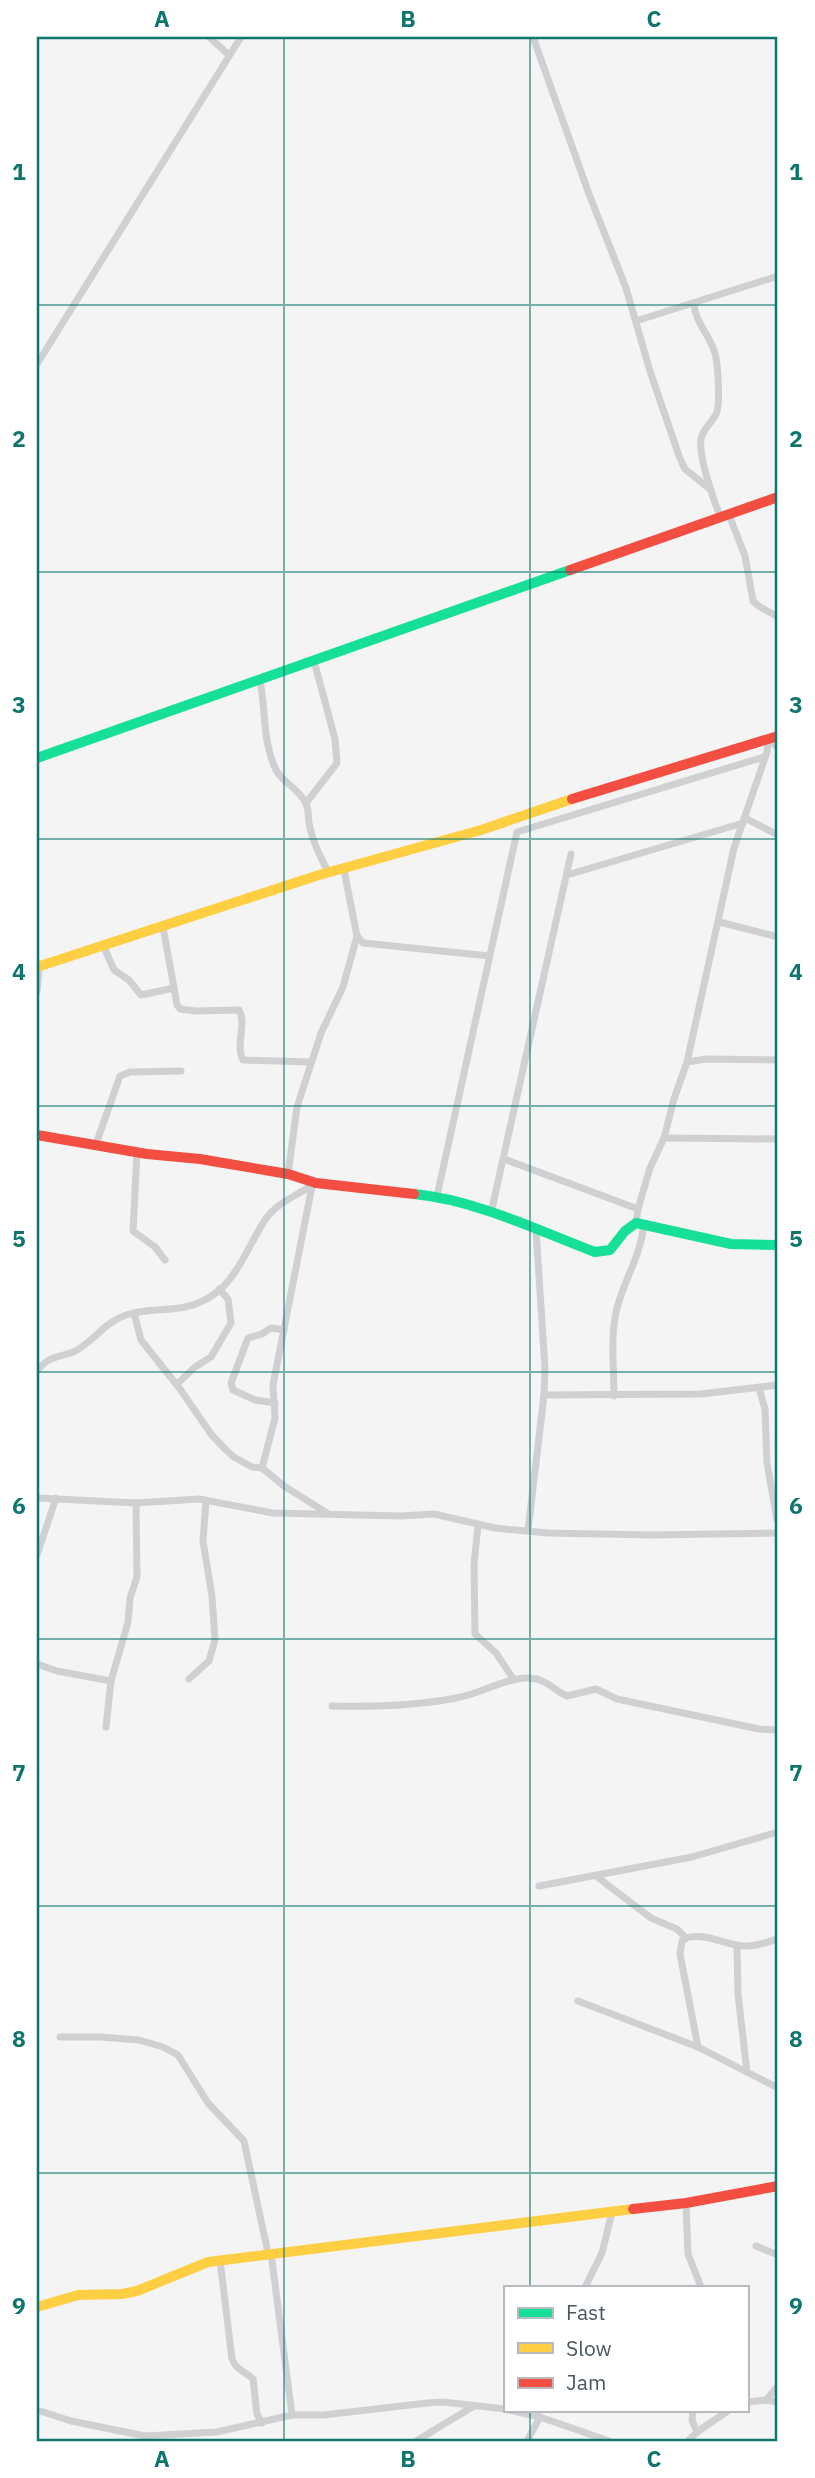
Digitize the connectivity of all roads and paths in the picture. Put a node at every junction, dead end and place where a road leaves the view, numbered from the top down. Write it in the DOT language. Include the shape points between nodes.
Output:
graph roads {
  1 [pos="209,37"];
  2 [pos="242,37"];
  3 [pos="533,37"];
  4 [pos="229,55"];
  5 [pos="778,276"];
  6 [pos="694,303"];
  7 [pos="636,321"];
  8 [pos="37,364"];
  9 [pos="711,490"];
  10 [pos="778,498"];
  11 [pos="725,516"];
  12 [pos="778,617"];
  13 [pos="314,661"];
  14 [pos="260,680"];
  15 [pos="773,738"];
  16 [pos="778,748"];
  17 [pos="37,758"];
  18 [pos="764,758"];
  19 [pos="306,803"];
  20 [pos="512,819"];
  21 [pos="744,821"];
  22 [pos="517,832"];
  23 [pos="778,835"];
  24 [pos="571,854"];
  25 [pos="344,870"];
  26 [pos="329,873"];
  27 [pos="567,876"];
  28 [pos="719,922"];
  29 [pos="163,927"];
  30 [pos="358,936"];
  31 [pos="778,937"];
  32 [pos="103,946"];
  33 [pos="490,956"];
  34 [pos="37,967"];
  35 [pos="174,988"];
  36 [pos="37,991"];
  37 [pos="692,1043"];
  38 [pos="707,1059"];
  39 [pos="778,1060"];
  40 [pos="310,1062"];
  41 [pos="687,1062"];
  42 [pos="181,1071"];
  43 [pos="37,1135"];
  44 [pos="664,1138"];
  45 [pos="778,1139"];
  46 [pos="96,1144"];
  47 [pos="137,1152"];
  48 [pos="504,1159"];
  49 [pos="288,1174"];
  50 [pos="314,1184"];
  51 [pos="437,1196"];
  52 [pos="638,1209"];
  53 [pos="491,1213"];
  54 [pos="640,1224"];
  55 [pos="536,1230"];
  56 [pos="778,1245"];
  57 [pos="165,1261"];
  58 [pos="219,1289"];
  59 [pos="134,1313"];
  60 [pos="284,1330"];
  61 [pos="37,1371"];
  62 [pos="177,1384"];
  63 [pos="778,1385"];
  64 [pos="759,1388"];
  65 [pos="544,1395"];
  66 [pos="614,1396"];
  67 [pos="275,1403"];
  68 [pos="262,1468"];
  69 [pos="37,1498"];
  70 [pos="56,1498"];
  71 [pos="206,1501"];
  72 [pos="136,1503"];
  73 [pos="328,1514"];
  74 [pos="778,1519"];
  75 [pos="478,1525"];
  76 [pos="528,1530"];
  77 [pos="775,1532"];
  78 [pos="37,1555"];
  79 [pos="37,1664"];
  80 [pos="189,1679"];
  81 [pos="111,1681"];
  82 [pos="514,1681"];
  83 [pos="332,1706"];
  84 [pos="106,1727"];
  85 [pos="778,1730"];
  86 [pos="778,1832"];
  87 [pos="596,1876"];
  88 [pos="538,1886"];
  89 [pos="686,1938"];
  90 [pos="778,1939"];
  91 [pos="737,1945"];
  92 [pos="578,2001"];
  93 [pos="60,2038"];
  94 [pos="698,2047"];
  95 [pos="747,2072"];
  96 [pos="778,2088"];
  97 [pos="778,2186"];
  98 [pos="686,2203"];
  99 [pos="612,2212"];
  100 [pos="756,2246"];
  101 [pos="269,2253"];
  102 [pos="778,2255"];
  103 [pos="220,2260"];
  104 [pos="586,2286"];
  105 [pos="701,2286"];
  106 [pos="37,2306"];
  107 [pos="778,2386"];
  108 [pos="766,2400"];
  109 [pos="748,2402"];
  110 [pos="778,2402"];
  111 [pos="474,2406"];
  112 [pos="504,2409"];
  113 [pos="37,2410"];
  114 [pos="519,2412"];
  115 [pos="693,2412"];
  116 [pos="726,2412"];
  117 [pos="292,2416"];
  118 [pos="540,2417"];
  119 [pos="262,2423"];
  120 [pos="697,2432"];
  121 [pos="416,2441"];
  122 [pos="527,2441"];
  123 [pos="609,2441"];
  124 [pos="688,2441"];
  1 -- 4 [label="street"];
  2 -- 4 [label="street"];
  3 -- 7 [label="street"];
  4 -- 8 [label="street"];
  5 -- 6 [label="street"];
  6 -- 7 [label="street"];
  6 -- 9 [label="street" via="696,318 716,359 718,408 700,441"];
  7 -- 9 [label="street" via="678,456 685,469"];
  9 -- 11 [label="street"];
  10 -- 11 [label="street"];
  11 -- 12 [label="street" via="745,556 753,601"];
  11 -- 13 [label="street"];
  13 -- 14 [label="street"];
  13 -- 19 [label="street" via="337,763"];
  14 -- 17 [label="street"];
  14 -- 19 [label="street" via="263,726 275,768"];
  15 -- 16 [label="street"];
  15 -- 18 [label="street"];
  15 -- 20 [label="street"];
  18 -- 21 [label="street"];
  18 -- 22 [label="street"];
  19 -- 26 [label="street" via="316,848"];
  20 -- 22 [label="street"];
  20 -- 25 [label="street"];
  21 -- 23 [label="street"];
  21 -- 27 [label="street"];
  21 -- 28 [label="street"];
  22 -- 33 [label="street"];
  24 -- 27 [label="street"];
  25 -- 26 [label="street"];
  25 -- 30 [label="street"];
  26 -- 29 [label="street"];
  27 -- 48 [label="street"];
  28 -- 31 [label="street"];
  28 -- 37 [label="street"];
  29 -- 32 [label="street"];
  29 -- 35 [label="street"];
  30 -- 33 [label="street" via="367,944"];
  30 -- 40 [label="street" via="343,987"];
  32 -- 34 [label="street"];
  32 -- 35 [label="street" via="114,970 141,995"];
  33 -- 51 [label="street"];
  34 -- 36 [label="street"];
  35 -- 40 [label="street" via="180,1009 242,1012 243,1060"];
  37 -- 38 [label="street"];
  37 -- 41 [label="street"];
  38 -- 39 [label="street"];
  38 -- 41 [label="street"];
  40 -- 49 [label="street" via="293,1122"];
  41 -- 44 [label="street"];
  42 -- 46 [label="street" via="120,1076"];
  43 -- 46 [label="street"];
  44 -- 45 [label="street"];
  44 -- 52 [label="street"];
  46 -- 47 [label="street"];
  47 -- 49 [label="street"];
  47 -- 57 [label="street" via="133,1230"];
  48 -- 52 [label="street"];
  48 -- 53 [label="street"];
  49 -- 50 [label="street"];
  50 -- 51 [label="street"];
  50 -- 58 [label="street" via="265,1219"];
  50 -- 60 [label="street"];
  51 -- 53 [label="street"];
  52 -- 54 [label="street"];
  53 -- 55 [label="street"];
  54 -- 55 [label="street" via="626,1228 613,1250 606,1253"];
  54 -- 56 [label="street" via="731,1244"];
  54 -- 66 [label="street" via="637,1258 616,1312"];
  55 -- 65 [label="street"];
  58 -- 59 [label="street" via="188,1306"];
  58 -- 62 [label="street" via="229,1299 231,1323 211,1357"];
  59 -- 61 [label="street" via="112,1321 73,1352 49,1358"];
  59 -- 62 [label="street" via="141,1340"];
  60 -- 67 [label="street" via="272,1390"];
  60 -- 67 [label="street" via="271,1328 248,1338 231,1383 233,1390 255,1400"];
  62 -- 68 [label="street" via="225,1449 252,1467"];
  63 -- 64 [label="street"];
  64 -- 66 [label="street"];
  64 -- 74 [label="street"];
  65 -- 66 [label="street"];
  65 -- 76 [label="street"];
  67 -- 68 [label="street"];
  68 -- 73 [label="street"];
  69 -- 70 [label="street"];
  70 -- 72 [label="street"];
  70 -- 78 [label="street"];
  71 -- 72 [label="street"];
  71 -- 73 [label="street" via="273,1513"];
  71 -- 80 [label="street" via="203,1541 215,1640 209,1661"];
  72 -- 81 [label="street" via="137,1577"];
  73 -- 75 [label="street" via="444,1515"];
  74 -- 77 [label="street"];
  75 -- 76 [label="street"];
  75 -- 82 [label="street" via="475,1634 496,1653"];
  76 -- 77 [label="street" via="652,1535"];
  79 -- 81 [label="street"];
  81 -- 84 [label="street"];
  82 -- 83 [label="street" via="458,1698 391,1707"];
  82 -- 85 [label="street" via="540,1679 566,1696 596,1689 617,1699"];
  86 -- 87 [label="street" via="692,1857"];
  87 -- 88 [label="street"];
  87 -- 89 [label="street"];
  89 -- 91 [label="street"];
  89 -- 94 [label="street" via="680,1954"];
  90 -- 91 [label="street"];
  91 -- 95 [label="street"];
  92 -- 94 [label="street"];
  93 -- 101 [label="street" via="139,2040 178,2055 208,2103 244,2141"];
  94 -- 95 [label="street"];
  95 -- 96 [label="street"];
  97 -- 98 [label="street"];
  98 -- 99 [label="street"];
  98 -- 105 [label="street" via="688,2254"];
  99 -- 101 [label="street"];
  99 -- 104 [label="street" via="602,2253"];
  100 -- 102 [label="street"];
  101 -- 103 [label="street"];
  101 -- 117 [label="street"];
  103 -- 106 [label="street" via="191,2267 137,2291 78,2295"];
  103 -- 119 [label="street" via="232,2359 235,2367 253,2379"];
  107 -- 108 [label="street"];
  108 -- 109 [label="street"];
  108 -- 110 [label="street"];
  111 -- 112 [label="street"];
  111 -- 117 [label="street" via="427,2403"];
  111 -- 121 [label="street"];
  113 -- 119 [label="street" via="145,2436 217,2432"];
  114 -- 118 [label="street"];
  115 -- 120 [label="street"];
  116 -- 120 [label="street"];
  117 -- 119 [label="street"];
  118 -- 122 [label="street"];
  118 -- 123 [label="street"];
  120 -- 124 [label="street"];
}
